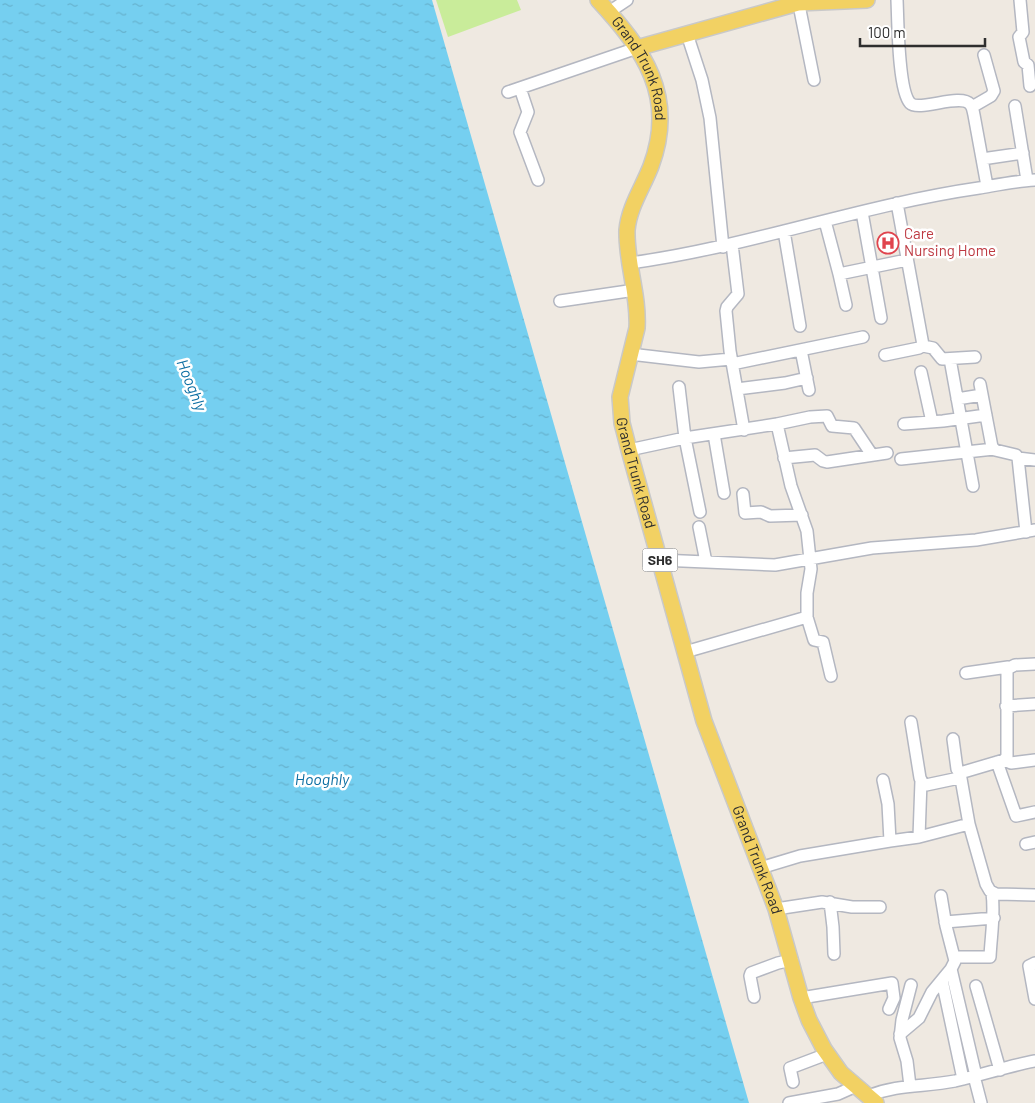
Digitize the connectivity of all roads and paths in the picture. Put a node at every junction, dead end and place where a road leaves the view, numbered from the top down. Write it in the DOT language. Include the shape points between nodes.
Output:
graph roads {
  1 [pos="598,0"];
  2 [pos="627,0"];
  3 [pos="867,0"];
  4 [pos="897,0"];
  5 [pos="1020,0"];
  6 [pos="798,2"];
  7 [pos="609,12"];
  8 [pos="687,34"];
  9 [pos="637,48"];
  10 [pos="984,56"];
  11 [pos="814,80"];
  12 [pos="1030,86"];
  13 [pos="520,88"];
  14 [pos="508,92"];
  15 [pos="1015,106"];
  16 [pos="972,107"];
  17 [pos="1023,153"];
  18 [pos="982,159"];
  19 [pos="538,180"];
  20 [pos="1031,180"];
  21 [pos="986,186"];
  22 [pos="897,203"];
  23 [pos="862,212"];
  24 [pos="825,221"];
  25 [pos="784,231"];
  26 [pos="727,245"];
  27 [pos="907,260"];
  28 [pos="630,263"];
  29 [pos="873,267"];
  30 [pos="839,274"];
  31 [pos="635,290"];
  32 [pos="560,301"];
  33 [pos="846,306"];
  34 [pos="881,318"];
  35 [pos="800,326"];
  36 [pos="863,337"];
  37 [pos="923,346"];
  38 [pos="802,350"];
  39 [pos="630,354"];
  40 [pos="885,355"];
  41 [pos="975,357"];
  42 [pos="950,358"];
  43 [pos="732,361"];
  44 [pos="921,372"];
  45 [pos="807,378"];
  46 [pos="679,387"];
  47 [pos="736,389"];
  48 [pos="809,390"];
  49 [pos="957,398"];
  50 [pos="986,415"];
  51 [pos="961,418"];
  52 [pos="932,422"];
  53 [pos="777,424"];
  54 [pos="904,424"];
  55 [pos="744,430"];
  56 [pos="714,434"];
  57 [pos="685,438"];
  58 [pos="994,449"];
  59 [pos="629,450"];
  60 [pos="967,452"];
  61 [pos="888,453"];
  62 [pos="872,456"];
  63 [pos="784,458"];
  64 [pos="1018,458"];
  65 [pos="901,459"];
  66 [pos="1035,460"];
  67 [pos="973,486"];
  68 [pos="724,493"];
  69 [pos="742,494"];
  70 [pos="700,512"];
  71 [pos="802,515"];
  72 [pos="699,527"];
  73 [pos="1031,531"];
  74 [pos="810,558"];
  75 [pos="660,560"];
  76 [pos="706,562"];
  77 [pos="807,617"];
  78 [pos="685,652"];
  79 [pos="1035,664"];
  80 [pos="1008,667"];
  81 [pos="966,673"];
  82 [pos="832,676"];
  83 [pos="1035,704"];
  84 [pos="1006,706"];
  85 [pos="911,722"];
  86 [pos="953,739"];
  87 [pos="1035,760"];
  88 [pos="1000,761"];
  89 [pos="960,775"];
  90 [pos="883,780"];
  91 [pos="921,781"];
  92 [pos="1035,812"];
  93 [pos="969,824"];
  94 [pos="920,837"];
  95 [pos="890,841"];
  96 [pos="760,868"];
  97 [pos="992,892"];
  98 [pos="1035,895"];
  99 [pos="941,896"];
  100 [pos="830,902"];
  101 [pos="880,907"];
  102 [pos="776,909"];
  103 [pos="994,918"];
  104 [pos="945,922"];
  105 [pos="834,954"];
  106 [pos="955,957"];
  107 [pos="792,960"];
  108 [pos="1035,963"];
  109 [pos="951,969"];
  110 [pos="942,980"];
  111 [pos="910,985"];
  112 [pos="976,986"];
  113 [pos="754,997"];
  114 [pos="802,998"];
  115 [pos="1035,999"];
  116 [pos="888,1009"];
  117 [pos="900,1034"];
  118 [pos="827,1054"];
  119 [pos="1035,1061"];
  120 [pos="1000,1070"];
  121 [pos="971,1077"];
  122 [pos="793,1082"];
  123 [pos="856,1086"];
  124 [pos="910,1086"];
  125 [pos="872,1100"];
  126 [pos="789,1103"];
  127 [pos="980,1103"];
  1 -- 7 [label="main road, Grand Trunk Road / SH6"];
  2 -- 7 [label="street"];
  3 -- 6 [label="main road"];
  4 -- 16 [label="street" via="900,61 908,100 914,105 961,101"];
  5 -- 12 [label="street" via="1023,32 1019,37"];
  6 -- 8 [label="main road"];
  6 -- 11 [label="street"];
  7 -- 9 [label="main road, Grand Trunk Road / SH6"];
  8 -- 9 [label="main road"];
  8 -- 26 [label="street" via="710,118"];
  9 -- 13 [label="street"];
  9 -- 28 [label="main road, Grand Trunk Road / SH6" via="655,85 661,115 656,152 630,215"];
  10 -- 16 [label="street" via="994,91"];
  13 -- 14 [label="street"];
  13 -- 19 [label="street" via="528,112 520,132"];
  15 -- 17 [label="street"];
  16 -- 18 [label="street"];
  17 -- 18 [label="street"];
  17 -- 20 [label="street"];
  18 -- 21 [label="street"];
  20 -- 21 [label="street"];
  21 -- 22 [label="street"];
  22 -- 23 [label="street"];
  22 -- 27 [label="street"];
  23 -- 24 [label="street"];
  23 -- 29 [label="street"];
  24 -- 25 [label="street"];
  24 -- 30 [label="street"];
  25 -- 26 [label="street"];
  25 -- 35 [label="street"];
  26 -- 28 [label="street"];
  26 -- 43 [label="street" via="738,294 726,311"];
  27 -- 29 [label="street"];
  27 -- 37 [label="street"];
  28 -- 31 [label="main road, Grand Trunk Road / SH6"];
  29 -- 30 [label="street"];
  29 -- 34 [label="street"];
  30 -- 33 [label="street"];
  31 -- 32 [label="street"];
  31 -- 39 [label="main road, Grand Trunk Road / SH6" via="637,322"];
  36 -- 38 [label="street"];
  37 -- 40 [label="street"];
  37 -- 42 [label="street" via="933,348 942,359"];
  38 -- 43 [label="street"];
  38 -- 45 [label="street"];
  39 -- 43 [label="street" via="699,362"];
  39 -- 59 [label="main road, Grand Trunk Road / SH6" via="620,402"];
  41 -- 42 [label="street"];
  42 -- 49 [label="street"];
  43 -- 47 [label="street"];
  44 -- 52 [label="street"];
  45 -- 47 [label="street"];
  45 -- 48 [label="street"];
  46 -- 57 [label="street"];
  47 -- 55 [label="street"];
  49 -- 50 [label="street" via="981,390"];
  49 -- 51 [label="street"];
  50 -- 51 [label="street"];
  50 -- 58 [label="street"];
  51 -- 52 [label="street"];
  51 -- 60 [label="street"];
  52 -- 54 [label="street"];
  53 -- 55 [label="street"];
  53 -- 62 [label="street" via="827,416 832,426 854,428"];
  53 -- 63 [label="street"];
  55 -- 56 [label="street"];
  56 -- 57 [label="street"];
  56 -- 68 [label="street"];
  57 -- 59 [label="street"];
  57 -- 70 [label="street"];
  58 -- 60 [label="street"];
  58 -- 64 [label="street"];
  59 -- 75 [label="main road, Grand Trunk Road / SH6"];
  60 -- 65 [label="street"];
  60 -- 67 [label="street"];
  61 -- 62 [label="street"];
  62 -- 63 [label="street" via="827,462 813,455"];
  63 -- 71 [label="street"];
  64 -- 66 [label="street"];
  64 -- 73 [label="street"];
  69 -- 71 [label="street" via="745,513"];
  71 -- 74 [label="street"];
  72 -- 76 [label="street"];
  73 -- 74 [label="street"];
  74 -- 76 [label="street" via="764,566"];
  74 -- 77 [label="street"];
  75 -- 76 [label="street"];
  75 -- 78 [label="main road, Grand Trunk Road / SH6"];
  77 -- 78 [label="street"];
  77 -- 82 [label="street" via="814,640 822,641"];
  78 -- 96 [label="main road, Grand Trunk Road / SH6" via="704,721"];
  79 -- 80 [label="street"];
  80 -- 81 [label="street"];
  80 -- 84 [label="street"];
  83 -- 84 [label="street"];
  84 -- 88 [label="street" via="1008,755"];
  85 -- 91 [label="street"];
  86 -- 89 [label="street"];
  87 -- 88 [label="street"];
  88 -- 89 [label="street"];
  88 -- 92 [label="street" via="1016,816"];
  89 -- 91 [label="street" via="926,785"];
  89 -- 93 [label="street"];
  90 -- 95 [label="street"];
  91 -- 94 [label="street"];
  93 -- 94 [label="street"];
  93 -- 97 [label="street" via="986,884"];
  94 -- 95 [label="street"];
  95 -- 96 [label="street" via="800,856"];
  96 -- 102 [label="main road, Grand Trunk Road / SH6"];
  97 -- 98 [label="street"];
  97 -- 103 [label="street"];
  99 -- 104 [label="street"];
  100 -- 101 [label="street" via="852,907"];
  100 -- 102 [label="street"];
  100 -- 105 [label="street"];
  102 -- 107 [label="main road, Grand Trunk Road / SH6"];
  103 -- 104 [label="street"];
  103 -- 106 [label="street" via="989,958"];
  104 -- 106 [label="street"];
  106 -- 109 [label="street"];
  107 -- 113 [label="street" via="751,973"];
  107 -- 114 [label="main road, Grand Trunk Road / SH6"];
  108 -- 115 [label="street" via="1029,968"];
  109 -- 110 [label="street"];
  109 -- 121 [label="street"];
  110 -- 117 [label="street" via="919,1018"];
  110 -- 121 [label="street"];
  111 -- 117 [label="street"];
  112 -- 120 [label="street"];
  114 -- 116 [label="street" via="892,983 894,998"];
  114 -- 118 [label="main road, Grand Trunk Road / SH6"];
  117 -- 124 [label="street"];
  118 -- 122 [label="street" via="790,1068"];
  118 -- 123 [label="main road, Grand Trunk Road / SH6"];
  119 -- 120 [label="street"];
  120 -- 121 [label="street"];
  121 -- 124 [label="street" via="934,1085"];
  121 -- 127 [label="street"];
  123 -- 125 [label="main road, Grand Trunk Road / SH6"];
  123 -- 126 [label="street" via="838,1094"];
  124 -- 125 [label="street" via="891,1088"];
}
